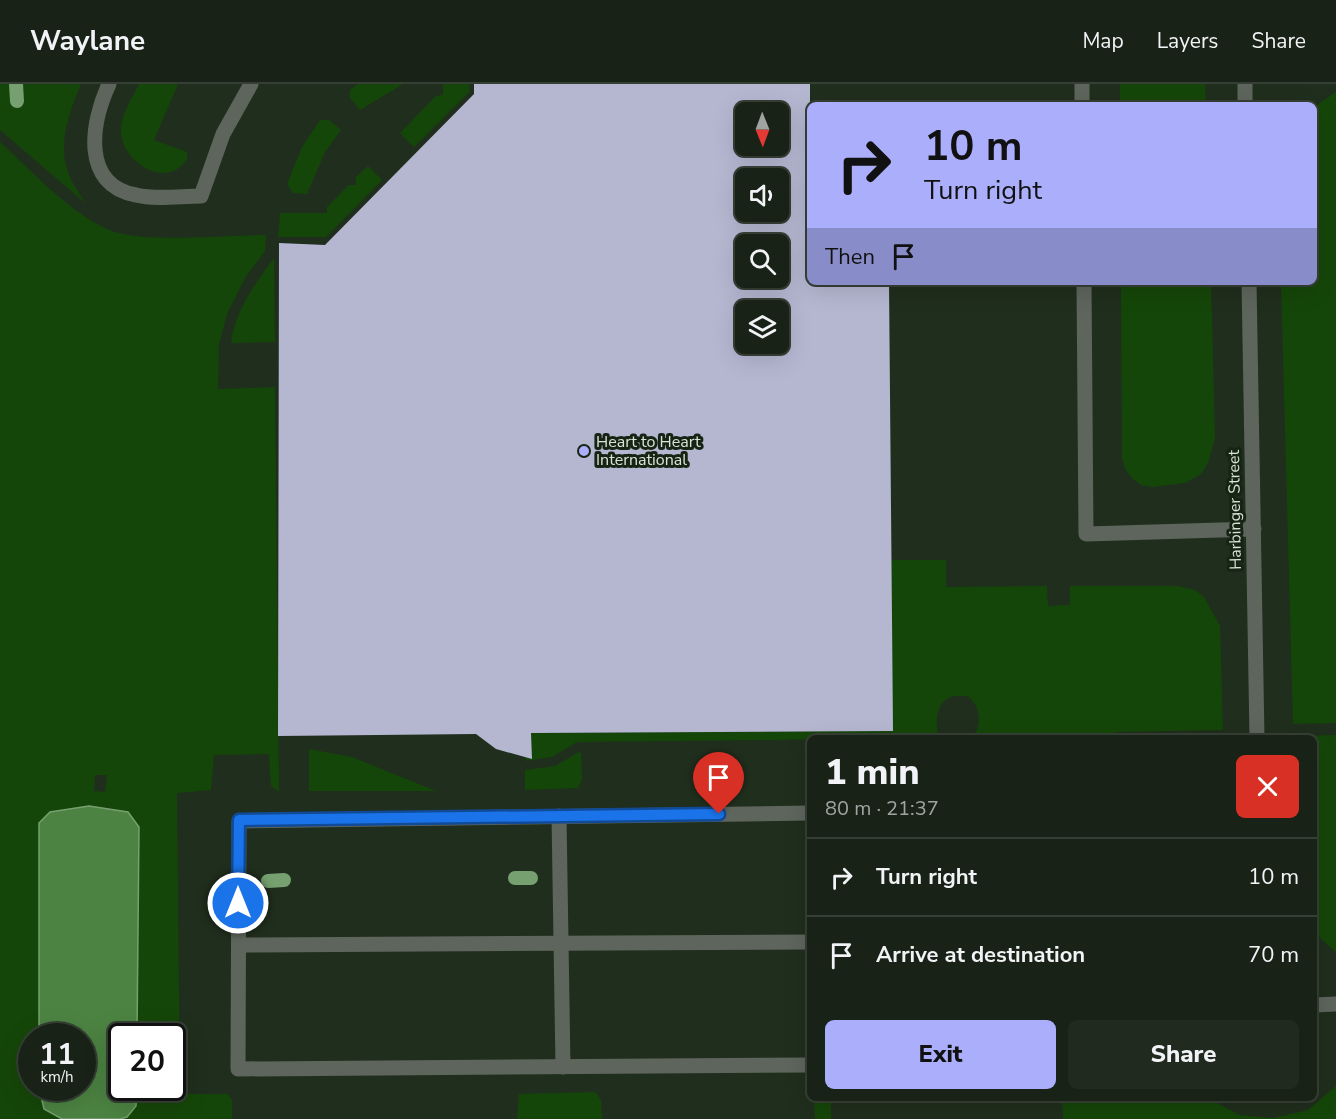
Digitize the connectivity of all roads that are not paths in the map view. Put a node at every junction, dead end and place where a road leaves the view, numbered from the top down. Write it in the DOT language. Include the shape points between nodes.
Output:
graph roads {
  1 [pos="109,84"];
  2 [pos="251,84"];
  3 [pos="1082,84"];
  4 [pos="1245,84"];
  5 [pos="1082,102"];
  6 [pos="1245,102"];
  7 [pos="1084,285"];
  8 [pos="1249,285"];
  9 [pos="1254,529"];
  10 [pos="1257,735"];
  11 [pos="807,813"];
  12 [pos="559,816"];
  13 [pos="807,942"];
  14 [pos="561,943"];
  15 [pos="238,945"];
  16 [pos="1336,1004"];
  17 [pos="1317,1005"];
  18 [pos="807,1065"];
  19 [pos="563,1067"];
  1 -- 2 [label="street" via="96,114 99,174 115,188 137,196 201,196 223,134"];
  3 -- 5 [label="street"];
  4 -- 6 [label="street"];
  7 -- 9 [label="street" via="1086,534"];
  8 -- 9 [label="street, Harbinger Street"];
  9 -- 10 [label="street, Harbinger Street"];
  11 -- 12 [label="street"];
  12 -- 14 [label="street"];
  12 -- 15 [label="street" via="239,820"];
  13 -- 14 [label="street"];
  14 -- 15 [label="street"];
  14 -- 19 [label="street"];
  15 -- 19 [label="street" via="238,1069"];
  16 -- 17 [label="street"];
  18 -- 19 [label="street"];
}
